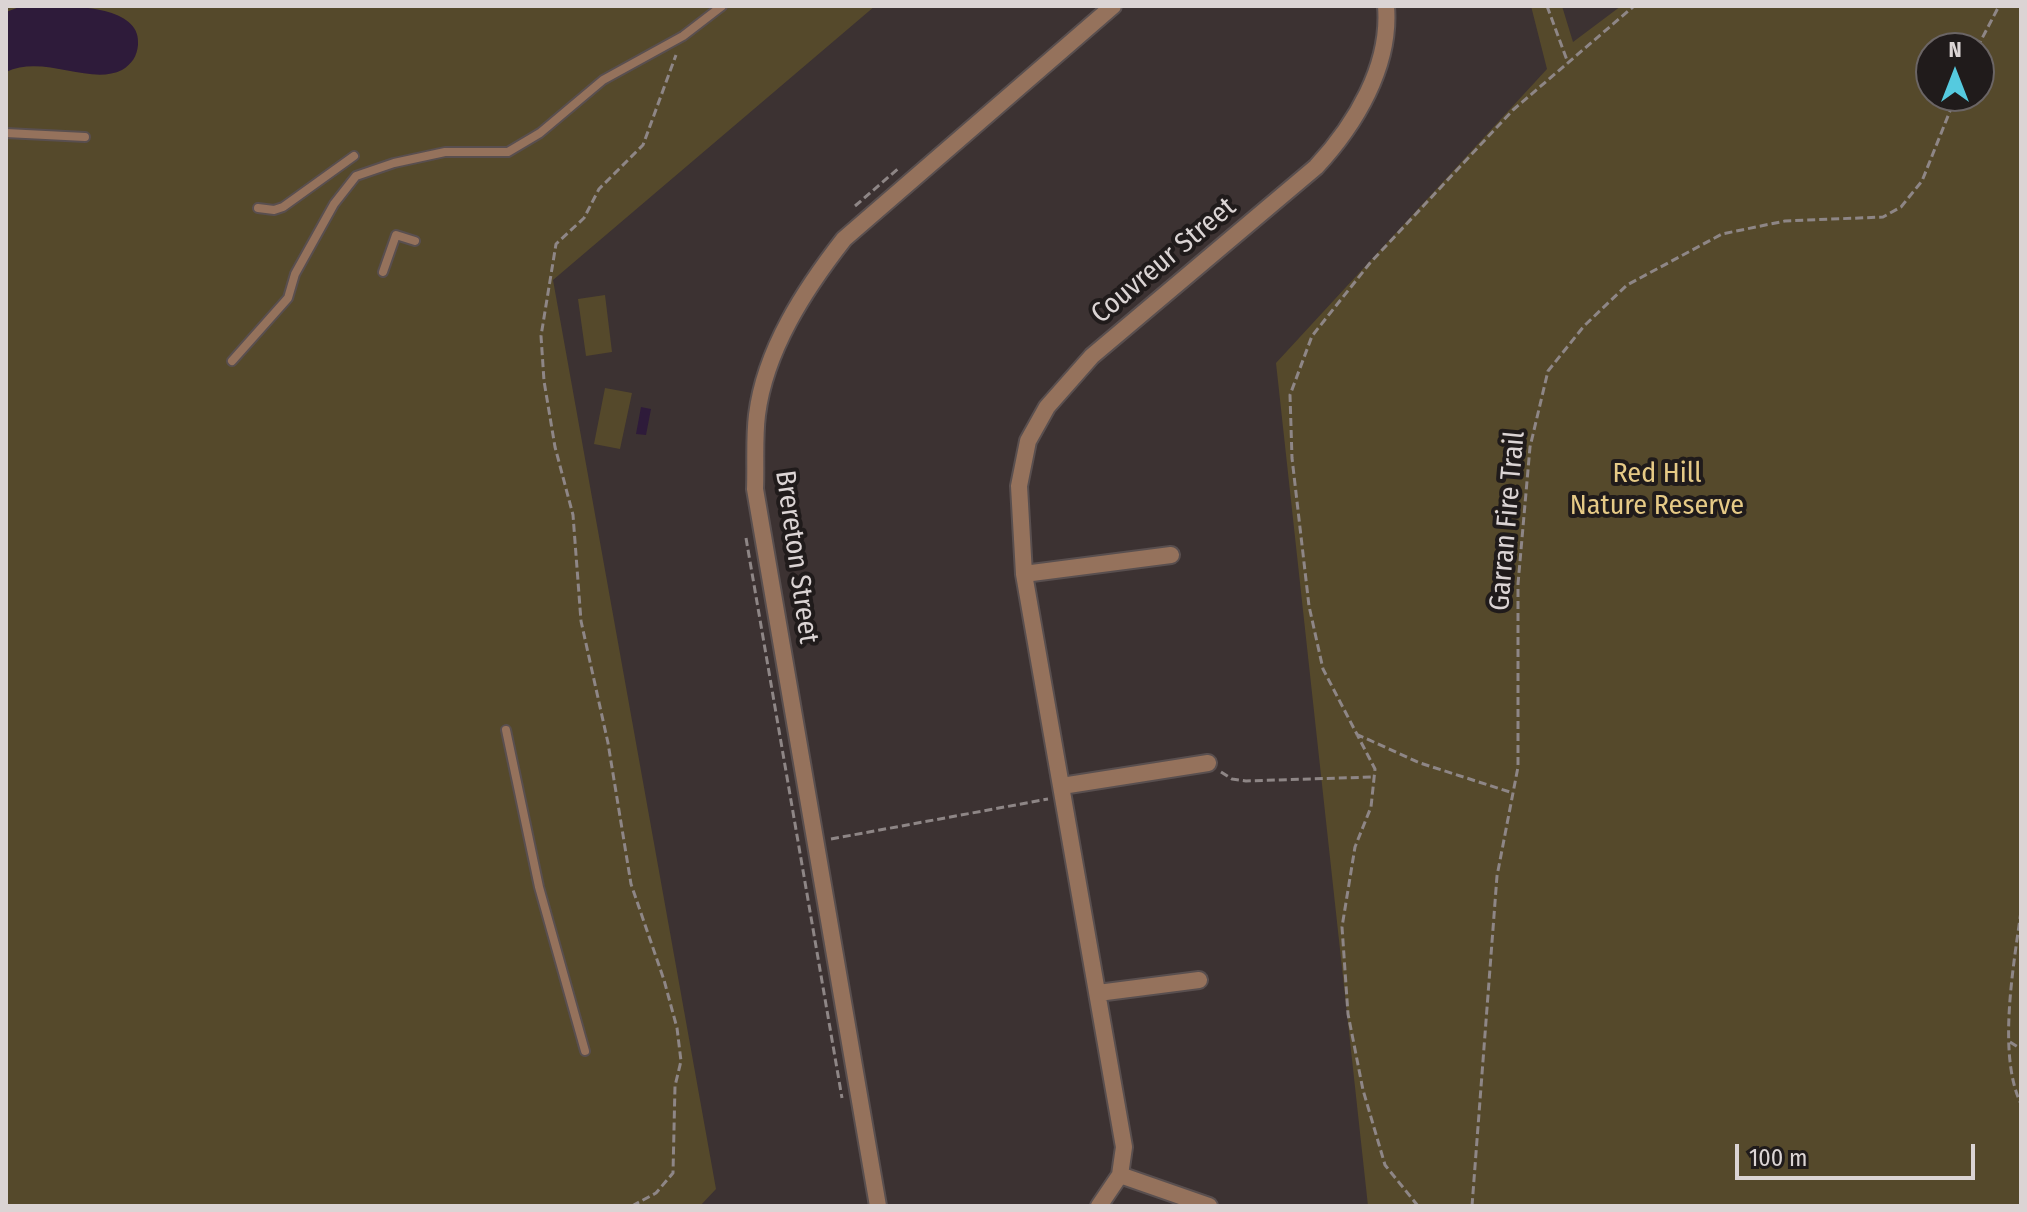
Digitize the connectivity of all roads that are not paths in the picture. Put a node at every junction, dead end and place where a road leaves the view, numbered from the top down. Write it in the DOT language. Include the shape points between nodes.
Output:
graph roads {
  1 [pos="722,6"];
  2 [pos="1113,6"];
  3 [pos="1386,6"];
  4 [pos="6,133"];
  5 [pos="85,137"];
  6 [pos="354,156"];
  7 [pos="258,208"];
  8 [pos="415,241"];
  9 [pos="383,272"];
  10 [pos="232,361"];
  11 [pos="1171,555"];
  12 [pos="1024,574"];
  13 [pos="506,730"];
  14 [pos="1208,763"];
  15 [pos="1063,791"];
  16 [pos="1199,980"];
  17 [pos="1098,993"];
  18 [pos="585,1051"];
  19 [pos="1120,1175"];
  20 [pos="878,1206"];
  21 [pos="1099,1206"];
  22 [pos="1209,1206"];
  1 -- 10 [label="lane" via="683,36 603,80 540,133 508,152 445,152 356,176 334,204 295,274 288,298"];
  2 -- 20 [label="street, Brereton Street" via="844,239 808,285 776,349 757,413 755,489"];
  3 -- 12 [label="street, Couvreur Street" via="1377,71 1336,146 1092,356 1047,407 1028,441 1019,486"];
  4 -- 5 [label="lane"];
  6 -- 7 [label="lane" via="283,207"];
  8 -- 9 [label="lane" via="396,235"];
  11 -- 12 [label="street"];
  12 -- 15 [label="street, Couvreur Street"];
  13 -- 18 [label="lane" via="539,887"];
  14 -- 15 [label="street"];
  15 -- 17 [label="street, Couvreur Street"];
  16 -- 17 [label="street"];
  17 -- 19 [label="street, Couvreur Street" via="1124,1147"];
  19 -- 21 [label="street"];
  19 -- 22 [label="street"];
}
